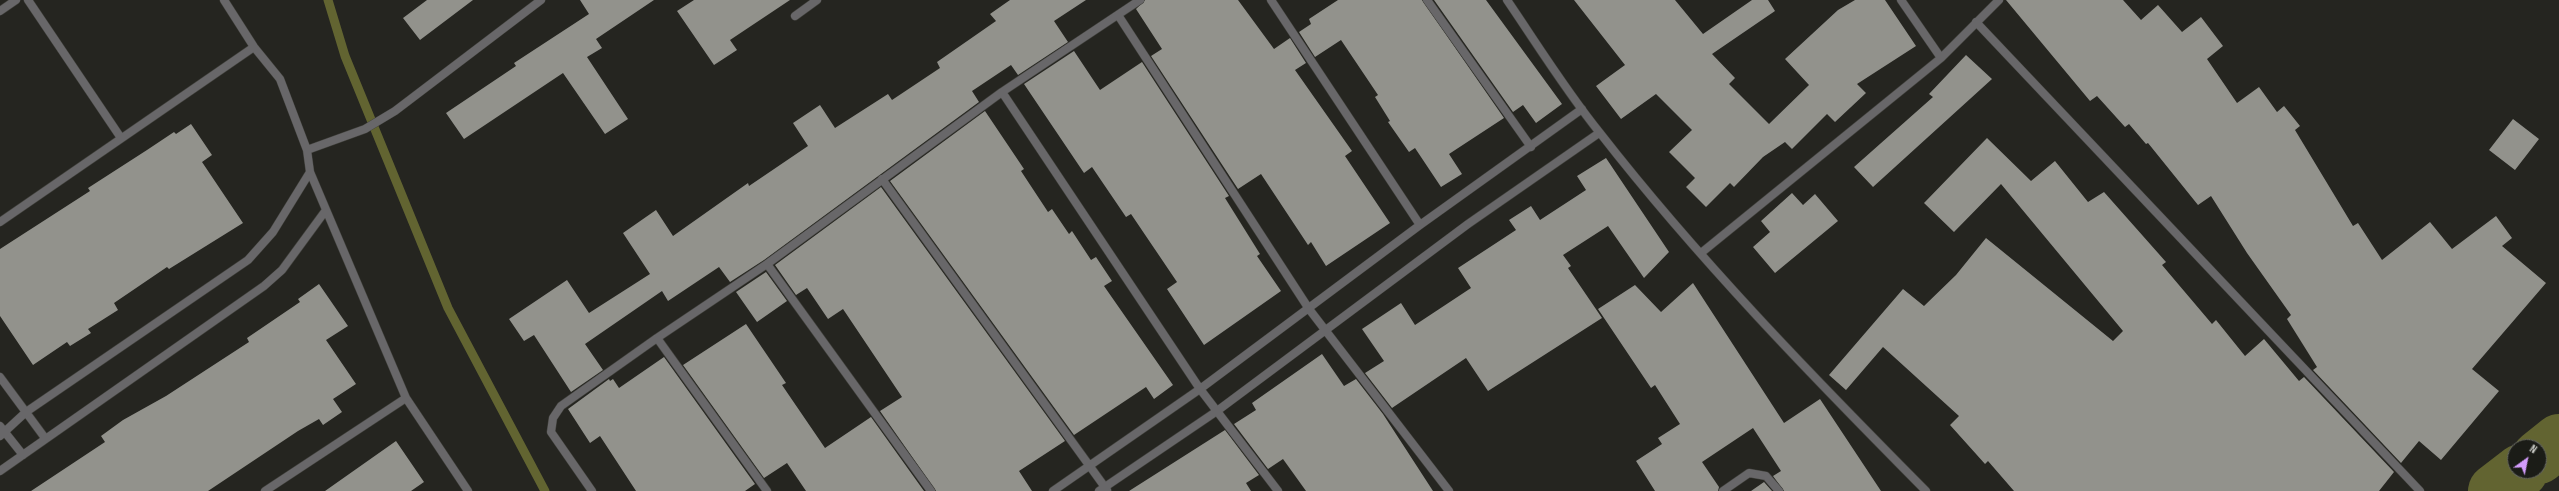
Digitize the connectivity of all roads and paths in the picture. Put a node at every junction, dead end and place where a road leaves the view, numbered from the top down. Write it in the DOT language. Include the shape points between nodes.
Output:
graph roads {
  1 [pos="16,0"];
  2 [pos="28,0"];
  3 [pos="224,0"];
  4 [pos="541,0"];
  5 [pos="817,0"];
  6 [pos="1140,0"];
  7 [pos="1271,0"];
  8 [pos="1427,0"];
  9 [pos="1507,0"];
  10 [pos="1901,0"];
  11 [pos="1999,0"];
  12 [pos="0,10"];
  13 [pos="1118,15"];
  14 [pos="795,16"];
  15 [pos="1976,22"];
  16 [pos="254,47"];
  17 [pos="1942,58"];
  18 [pos="1002,92"];
  19 [pos="1582,109"];
  20 [pos="1599,133"];
  21 [pos="121,138"];
  22 [pos="1531,147"];
  23 [pos="307,150"];
  24 [pos="310,172"];
  25 [pos="882,179"];
  26 [pos="326,210"];
  27 [pos="0,222"];
  28 [pos="1420,225"];
  29 [pos="1700,253"];
  30 [pos="767,264"];
  31 [pos="1309,309"];
  32 [pos="1327,330"];
  33 [pos="657,338"];
  34 [pos="0,377"];
  35 [pos="1200,389"];
  36 [pos="406,398"];
  37 [pos="1217,411"];
  38 [pos="26,412"];
  39 [pos="2,431"];
  40 [pos="45,438"];
  41 [pos="23,455"];
  42 [pos="1090,464"];
  43 [pos="0,471"];
  44 [pos="1103,490"];
  45 [pos="265,491"];
  46 [pos="468,491"];
  47 [pos="592,491"];
  48 [pos="767,491"];
  49 [pos="931,491"];
  50 [pos="1053,491"];
  51 [pos="1278,491"];
  52 [pos="1449,491"];
  53 [pos="1723,491"];
  54 [pos="1779,491"];
  55 [pos="1926,491"];
  56 [pos="2420,491"];
  1 -- 12 [label="street"];
  2 -- 21 [label="street"];
  3 -- 16 [label="street"];
  4 -- 23 [label="street" via="395,111 365,129"];
  5 -- 14 [label="street"];
  6 -- 13 [label="street"];
  7 -- 28 [label="street"];
  8 -- 22 [label="street"];
  9 -- 19 [label="street"];
  10 -- 17 [label="street"];
  11 -- 15 [label="street"];
  13 -- 18 [label="street"];
  13 -- 31 [label="street"];
  15 -- 17 [label="street"];
  15 -- 56 [label="street"];
  16 -- 21 [label="street"];
  16 -- 23 [label="street" via="280,79"];
  17 -- 29 [label="street"];
  18 -- 25 [label="street"];
  18 -- 35 [label="street"];
  19 -- 20 [label="street"];
  19 -- 22 [label="street"];
  20 -- 29 [label="street"];
  20 -- 32 [label="street" via="1468,224"];
  21 -- 27 [label="street"];
  22 -- 28 [label="street"];
  23 -- 24 [label="street"];
  24 -- 26 [label="street"];
  24 -- 38 [label="street" via="273,232 248,260"];
  25 -- 30 [label="street"];
  25 -- 42 [label="street"];
  26 -- 36 [label="street"];
  26 -- 40 [label="street" via="282,270 264,286"];
  28 -- 31 [label="street"];
  29 -- 55 [label="street" via="1828,392"];
  30 -- 33 [label="street"];
  30 -- 49 [label="street"];
  31 -- 32 [label="street"];
  31 -- 35 [label="street"];
  32 -- 37 [label="street"];
  32 -- 52 [label="street"];
  33 -- 47 [label="street" via="561,406 553,418 551,432"];
  33 -- 48 [label="street"];
  34 -- 38 [label="street"];
  35 -- 37 [label="street"];
  35 -- 42 [label="street"];
  36 -- 45 [label="street"];
  36 -- 46 [label="street"];
  37 -- 44 [label="street"];
  37 -- 51 [label="street"];
  38 -- 39 [label="street"];
  38 -- 40 [label="street"];
  39 -- 41 [label="street"];
  40 -- 41 [label="street"];
  41 -- 43 [label="street"];
  42 -- 44 [label="street"];
  42 -- 50 [label="street"];
  53 -- 54 [label="street" via="1749,473 1766,476"];
}
